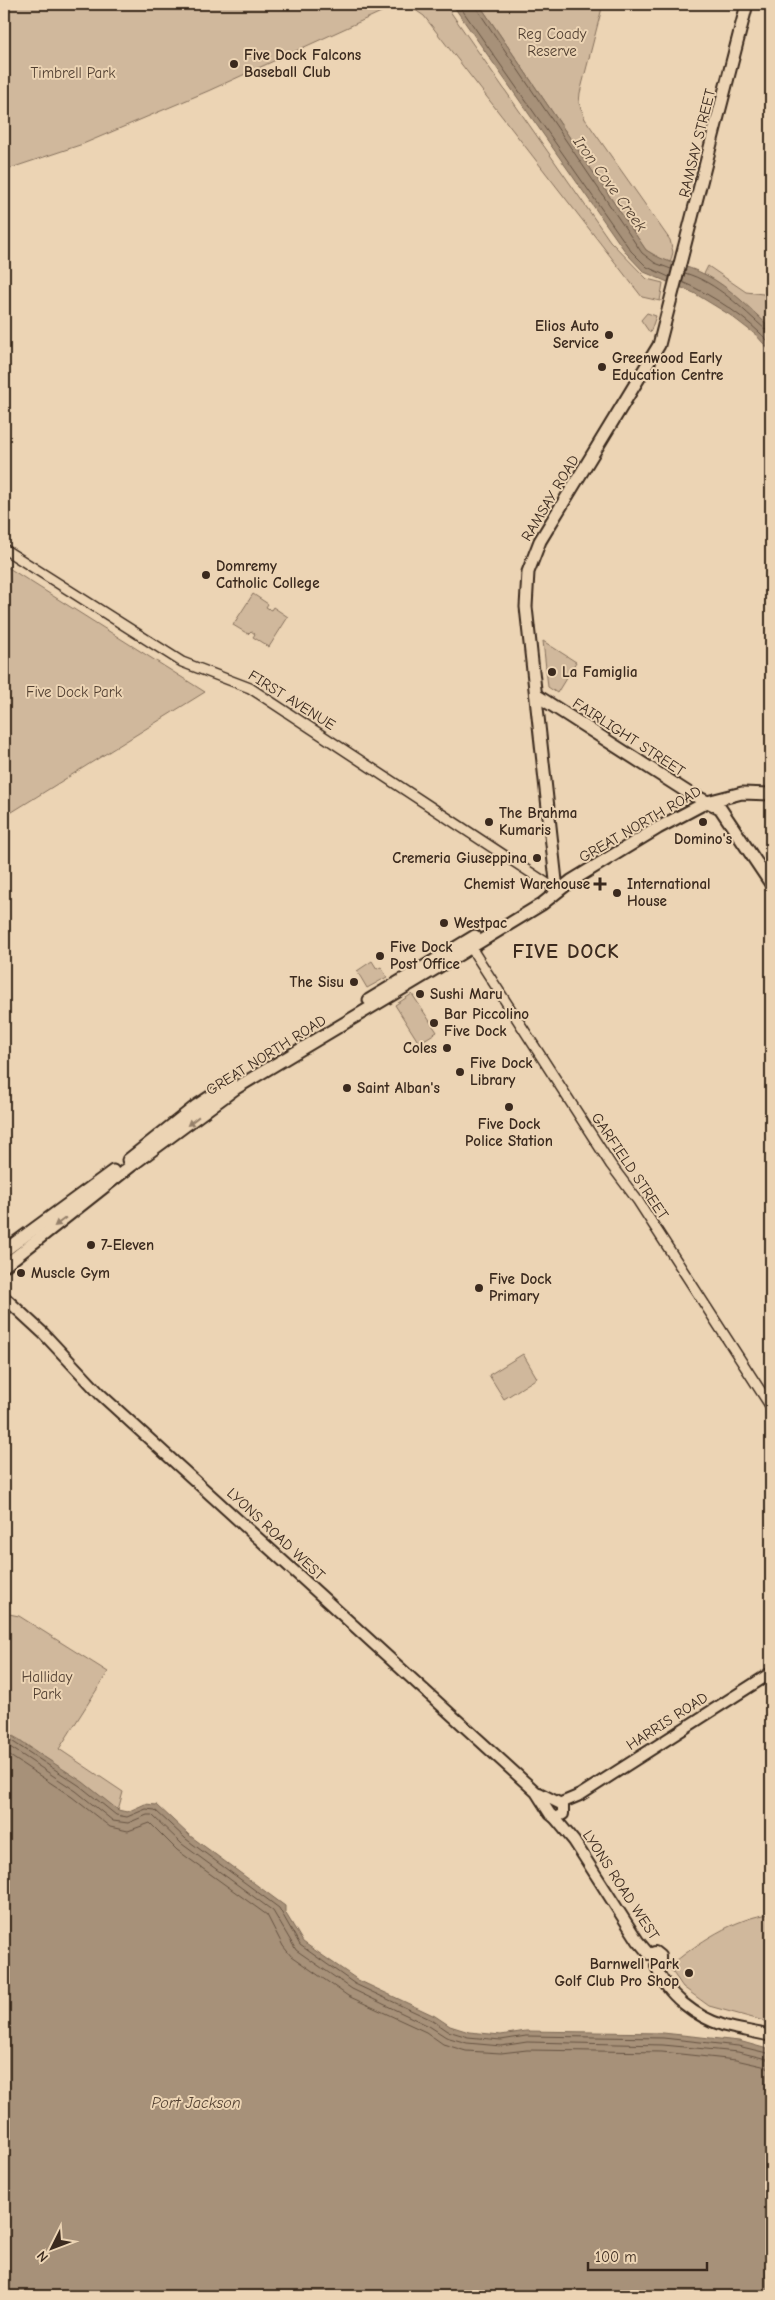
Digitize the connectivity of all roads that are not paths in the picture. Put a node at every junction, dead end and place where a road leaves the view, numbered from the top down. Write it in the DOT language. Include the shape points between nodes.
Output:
graph roads {
  1 [pos="747,4"];
  2 [pos="675,289"];
  3 [pos="4,549"];
  4 [pos="536,695"];
  5 [pos="771,794"];
  6 [pos="707,802"];
  7 [pos="771,884"];
  8 [pos="558,890"];
  9 [pos="468,944"];
  10 [pos="5,1249"];
  11 [pos="4,1266"];
  12 [pos="4,1297"];
  13 [pos="771,1407"];
  14 [pos="771,1673"];
  15 [pos="558,1810"];
  16 [pos="771,2036"];
  1 -- 2 [label="main road, RAMSAY STREET"];
  2 -- 4 [label="main road, RAMSAY ROAD" via="653,357 533,557 525,591"];
  3 -- 8 [label="street, FIRST AVENUE" via="182,662 261,695"];
  4 -- 6 [label="main road, FAIRLIGHT STREET"];
  4 -- 8 [label="main road, RAMSAY ROAD"];
  5 -- 6 [label="main road, GREAT NORTH ROAD" via="742,793"];
  6 -- 7 [label="main road, FAIRLIGHT STREET" via="726,814"];
  6 -- 8 [label="main road, GREAT NORTH ROAD" via="658,828"];
  8 -- 9 [label="main road, GREAT NORTH ROAD" via="538,898"];
  9 -- 10 [label="main road, GREAT NORTH ROAD" via="196,1106"];
  9 -- 11 [label="main road, GREAT NORTH ROAD, one-way" via="236,1088"];
  9 -- 13 [label="street, GARFIELD STREET"];
  12 -- 15 [label="main road, LYONS ROAD WEST" via="100,1394"];
  14 -- 15 [label="main road, HARRIS ROAD"];
  15 -- 16 [label="main road, LYONS ROAD WEST" via="568,1832 638,1941 649,1954 655,1952 660,1956 656,1966 675,1996 700,2014 726,2026"];
}
